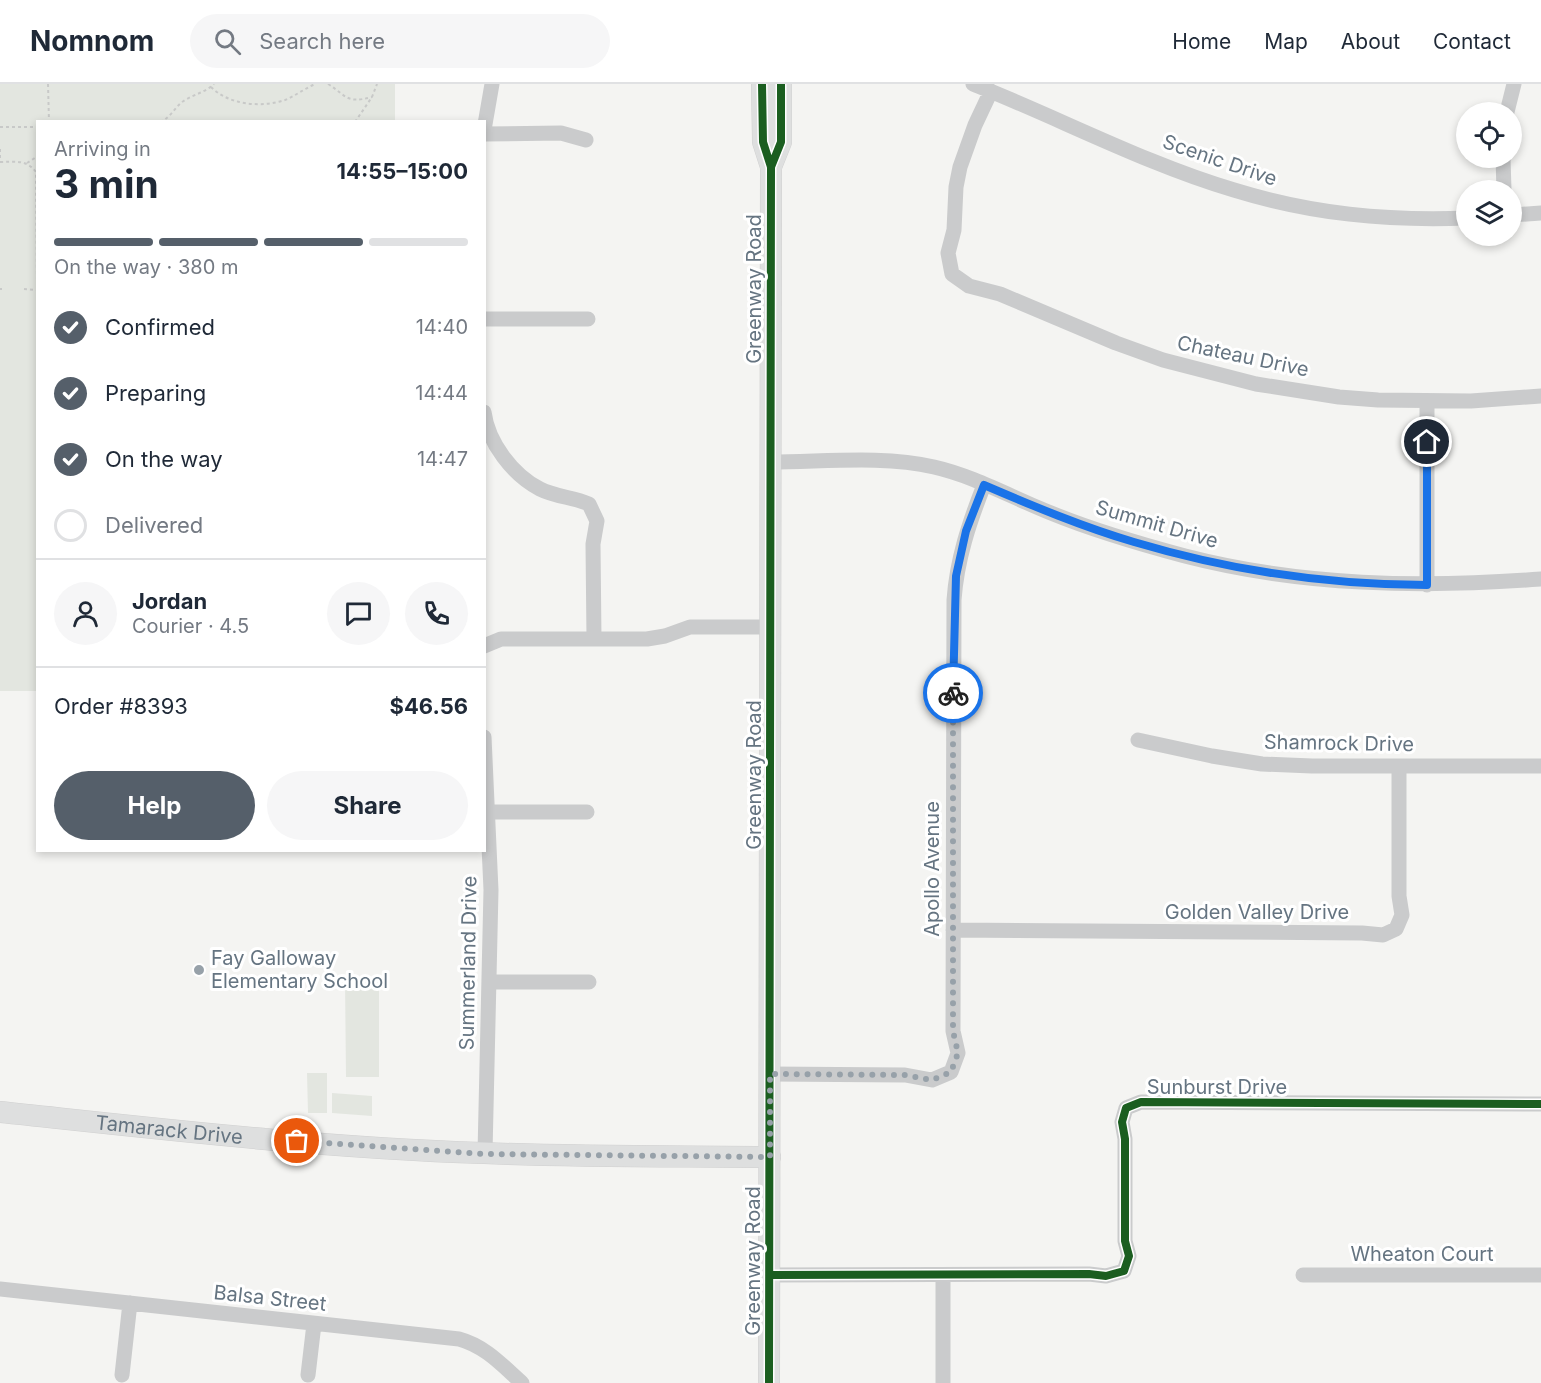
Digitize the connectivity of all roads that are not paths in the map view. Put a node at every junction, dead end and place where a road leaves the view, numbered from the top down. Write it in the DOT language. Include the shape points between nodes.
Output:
graph roads {
  1 [pos="492,84"];
  2 [pos="762,84"];
  3 [pos="781,84"];
  4 [pos="973,84"];
  5 [pos="1514,84"];
  6 [pos="991,91"];
  7 [pos="1510,102"];
  8 [pos="486,120"];
  9 [pos="486,132"];
  10 [pos="586,140"];
  11 [pos="771,167"];
  12 [pos="1541,213"];
  13 [pos="1522,214"];
  14 [pos="1456,218"];
  15 [pos="486,319"];
  16 [pos="588,319"];
  17 [pos="1541,396"];
  18 [pos="1427,401"];
  19 [pos="486,418"];
  20 [pos="771,462"];
  21 [pos="984,485"];
  22 [pos="1541,579"];
  23 [pos="1427,585"];
  24 [pos="771,627"];
  25 [pos="594,639"];
  26 [pos="486,644"];
  27 [pos="1138,740"];
  28 [pos="1541,766"];
  29 [pos="1399,767"];
  30 [pos="486,774"];
  31 [pos="488,812"];
  32 [pos="587,812"];
  33 [pos="953,930"];
  34 [pos="489,982"];
  35 [pos="589,982"];
  36 [pos="770,1074"];
  37 [pos="1541,1104"];
  38 [pos="0,1112"];
  39 [pos="485,1154"];
  40 [pos="770,1157"];
  41 [pos="770,1275"];
  42 [pos="943,1275"];
  43 [pos="1303,1275"];
  44 [pos="1541,1275"];
  45 [pos="0,1289"];
  46 [pos="130,1303"];
  47 [pos="314,1324"];
  48 [pos="122,1375"];
  49 [pos="308,1375"];
  50 [pos="522,1383"];
  51 [pos="769,1383"];
  52 [pos="943,1383"];
  1 -- 8 [label="street"];
  2 -- 11 [label="street, Greenway Road" via="763,142"];
  3 -- 11 [label="street, Greenway Road" via="781,142"];
  4 -- 6 [label="street, Scenic Drive"];
  5 -- 7 [label="street"];
  6 -- 14 [label="street, Scenic Drive" via="1186,174 1234,190 1359,216"];
  6 -- 18 [label="street, Chateau Drive" via="960,167 948,253 952,274 969,286 1000,294 1116,343 1213,374 1339,397"];
  9 -- 10 [label="street" via="561,133"];
  11 -- 20 [label="street, Greenway Road"];
  12 -- 13 [label="street"];
  15 -- 16 [label="street"];
  17 -- 18 [label="street, Chateau Drive"];
  18 -- 23 [label="street"];
  19 -- 25 [label="street" via="494,440 511,466 539,488 589,504 597,521 593,544"];
  20 -- 21 [label="street, Summit Drive" via="908,462 934,466"];
  20 -- 24 [label="street, Greenway Road"];
  21 -- 23 [label="street, Summit Drive" via="1098,530 1188,557 1293,576"];
  21 -- 33 [label="street, Apollo Avenue" via="966,531 954,600"];
  22 -- 23 [label="street, Summit Drive"];
  24 -- 25 [label="street" via="700,626 647,639"];
  24 -- 36 [label="street, Greenway Road"];
  25 -- 26 [label="street" via="501,639"];
  27 -- 29 [label="street, Shamrock Drive" via="1262,764"];
  28 -- 29 [label="street, Shamrock Drive"];
  29 -- 33 [label="street, Golden Valley Drive" via="1402,915 1396,929 1383,935"];
  30 -- 31 [label="street, Summerland Drive"];
  31 -- 32 [label="street"];
  31 -- 34 [label="street, Summerland Drive"];
  33 -- 36 [label="street, Apollo Avenue" via="953,1031 958,1053 951,1072 932,1080 905,1075"];
  34 -- 35 [label="street"];
  34 -- 39 [label="street, Summerland Drive"];
  36 -- 40 [label="street, Greenway Road"];
  37 -- 42 [label="street, Sunburst Drive" via="1141,1102 1126,1108 1122,1122 1125,1241 1129,1256 1124,1271 1106,1276"];
  38 -- 39 [label="street, Tamarack Drive" via="225,1136"];
  39 -- 40 [label="street, Tamarack Drive"];
  40 -- 41 [label="street, Greenway Road"];
  41 -- 42 [label="street, Sunburst Drive"];
  41 -- 51 [label="street, Greenway Road"];
  42 -- 52 [label="street"];
  43 -- 44 [label="street, Wheaton Court"];
  45 -- 46 [label="street, Balsa Street"];
  46 -- 47 [label="street, Balsa Street"];
  46 -- 48 [label="street"];
  47 -- 49 [label="street"];
  47 -- 50 [label="street, Balsa Street" via="472,1342"];
}
